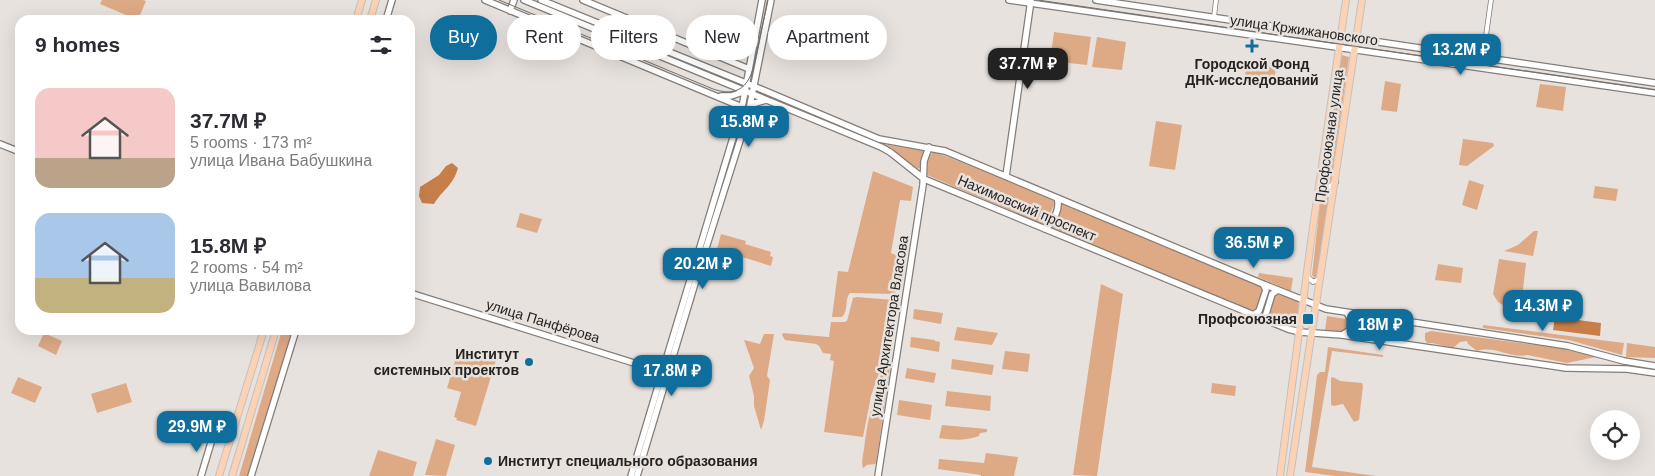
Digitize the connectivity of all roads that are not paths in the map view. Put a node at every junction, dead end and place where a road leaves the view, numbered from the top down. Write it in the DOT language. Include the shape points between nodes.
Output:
graph roads {
  1 [pos="362,0"];
  2 [pos="376,0"];
  3 [pos="392,0"];
  4 [pos="485,0"];
  5 [pos="514,0"];
  6 [pos="524,0"];
  7 [pos="541,0"];
  8 [pos="583,0"];
  9 [pos="762,0"];
  10 [pos="771,0"];
  11 [pos="1009,0"];
  12 [pos="1096,0"];
  13 [pos="1216,0"];
  14 [pos="1346,0"];
  15 [pos="1362,0"];
  16 [pos="1491,0"];
  17 [pos="1031,1"];
  18 [pos="510,11"];
  19 [pos="358,15"];
  20 [pos="372,15"];
  21 [pos="388,15"];
  22 [pos="1214,17"];
  23 [pos="1341,36"];
  24 [pos="1356,38"];
  25 [pos="1339,47"];
  26 [pos="1355,49"];
  27 [pos="1483,57"];
  28 [pos="748,68"];
  29 [pos="1601,75"];
  30 [pos="755,77"];
  31 [pos="746,83"];
  32 [pos="1655,83"];
  33 [pos="754,86"];
  34 [pos="1600,86"];
  35 [pos="763,90"];
  36 [pos="747,92"];
  37 [pos="1655,93"];
  38 [pos="718,97"];
  39 [pos="768,100"];
  40 [pos="742,107"];
  41 [pos="748,115"];
  42 [pos="736,131"];
  43 [pos="743,132"];
  44 [pos="0,144"];
  45 [pos="928,147"];
  46 [pos="15,150"];
  47 [pos="1006,176"];
  48 [pos="1320,179"];
  49 [pos="924,180"];
  50 [pos="1335,181"];
  51 [pos="1318,195"];
  52 [pos="1057,198"];
  53 [pos="1332,200"];
  54 [pos="1045,229"];
  55 [pos="1308,273"];
  56 [pos="1321,275"];
  57 [pos="1263,284"];
  58 [pos="1278,290"];
  59 [pos="415,295"];
  60 [pos="1304,301"];
  61 [pos="1316,305"];
  62 [pos="1347,312"];
  63 [pos="1253,315"];
  64 [pos="1268,321"];
  65 [pos="1300,332"];
  66 [pos="1312,332"];
  67 [pos="262,335"];
  68 [pos="274,335"];
  69 [pos="294,335"];
  70 [pos="1342,335"];
  71 [pos="1296,356"];
  72 [pos="1308,357"];
  73 [pos="1615,359"];
  74 [pos="1655,366"];
  75 [pos="1614,369"];
  76 [pos="665,372"];
  77 [pos="1655,373"];
  78 [pos="213,436"];
  79 [pos="201,476"];
  80 [pos="219,476"];
  81 [pos="232,476"];
  82 [pos="251,476"];
  83 [pos="631,476"];
  84 [pos="637,476"];
  85 [pos="878,476"];
  86 [pos="1280,476"];
  87 [pos="1290,476"];
  1 -- 19 [label="main road"];
  2 -- 20 [label="main road"];
  3 -- 21 [label="street"];
  4 -- 18 [label="street"];
  5 -- 18 [label="street"];
  6 -- 36 [label="street, Нахимовский проспект"];
  7 -- 31 [label="street, Нахимовский проспект"];
  8 -- 28 [label="street"];
  9 -- 28 [label="street"];
  10 -- 30 [label="street"];
  11 -- 17 [label="street, улица Кржижановского"];
  12 -- 22 [label="street, улица Кржижановского"];
  13 -- 22 [label="street"];
  14 -- 23 [label="main road, Профсоюзная улица"];
  15 -- 24 [label="main road, Профсоюзная улица"];
  16 -- 27 [label="street"];
  17 -- 25 [label="street, улица Кржижановского"];
  17 -- 47 [label="street"];
  18 -- 38 [label="street"];
  22 -- 23 [label="street, улица Кржижановского"];
  23 -- 24 [label="street, улица Кржижановского"];
  23 -- 25 [label="main road, Профсоюзная улица"];
  24 -- 26 [label="main road, Профсоюзная улица"];
  24 -- 27 [label="street, улица Кржижановского"];
  25 -- 26 [label="street, улица Кржижановского"];
  25 -- 48 [label="main road, Профсоюзная улица"];
  26 -- 34 [label="street, улица Кржижановского"];
  26 -- 50 [label="main road, Профсоюзная улица"];
  27 -- 29 [label="street, улица Кржижановского"];
  28 -- 30 [label="street"];
  28 -- 31 [label="street"];
  29 -- 32 [label="street, улица Кржижановского"];
  29 -- 34 [label="street"];
  30 -- 33 [label="street"];
  30 -- 35 [label="street"];
  31 -- 33 [label="street, Нахимовский проспект"];
  31 -- 36 [label="street"];
  33 -- 35 [label="street, Нахимовский проспект"];
  33 -- 36 [label="street"];
  34 -- 37 [label="street, улица Кржижановского"];
  35 -- 45 [label="street, Нахимовский проспект" via="879,139"];
  36 -- 38 [label="street"];
  36 -- 39 [label="street, Нахимовский проспект"];
  36 -- 40 [label="street"];
  36 -- 41 [label="street"];
  38 -- 40 [label="street"];
  39 -- 41 [label="street" via="755,104"];
  39 -- 49 [label="street, Нахимовский проспект" via="881,147"];
  40 -- 42 [label="street"];
  41 -- 43 [label="street"];
  42 -- 43 [label="street" via="741,128"];
  42 -- 76 [label="street"];
  43 -- 76 [label="street"];
  44 -- 46 [label="street"];
  45 -- 47 [label="street, Нахимовский проспект"];
  45 -- 49 [label="street, улица Архитектора Власова"];
  47 -- 52 [label="street, Нахимовский проспект"];
  48 -- 50 [label="street" via="1326,188"];
  48 -- 51 [label="main road, Профсоюзная улица"];
  49 -- 54 [label="street, Нахимовский проспект"];
  49 -- 85 [label="street, улица Архитектора Власова"];
  50 -- 53 [label="main road, Профсоюзная улица"];
  51 -- 53 [label="street" via="1327,191"];
  51 -- 55 [label="main road, Профсоюзная улица"];
  52 -- 54 [label="street" via="1059,203 1055,215"];
  52 -- 57 [label="street, Нахимовский проспект"];
  53 -- 56 [label="main road, Профсоюзная улица"];
  54 -- 63 [label="street, Нахимовский проспект"];
  55 -- 56 [label="street" via="1313,282 1318,281"];
  55 -- 60 [label="main road, Профсоюзная улица"];
  56 -- 61 [label="main road, Профсоюзная улица"];
  57 -- 58 [label="street, Нахимовский проспект"];
  57 -- 63 [label="street" via="1266,290 1259,311"];
  58 -- 60 [label="street, Нахимовский проспект"];
  58 -- 64 [label="street" via="1272,294 1266,314"];
  59 -- 76 [label="street, улица Панфёрова"];
  60 -- 61 [label="street, Нахимовский проспект"];
  60 -- 65 [label="main road, Профсоюзная улица"];
  61 -- 62 [label="street"];
  61 -- 66 [label="main road, Профсоюзная улица"];
  62 -- 70 [label="street" via="1351,320 1350,330"];
  62 -- 73 [label="street" via="1568,346"];
  63 -- 64 [label="street, Нахимовский проспект"];
  64 -- 65 [label="street, Нахимовский проспект"];
  65 -- 66 [label="street, Нахимовский проспект"];
  65 -- 71 [label="main road, Профсоюзная улица"];
  66 -- 70 [label="street"];
  66 -- 72 [label="main road, Профсоюзная улица"];
  67 -- 80 [label="main road"];
  68 -- 81 [label="main road"];
  69 -- 82 [label="street"];
  70 -- 75 [label="street" via="1566,368"];
  71 -- 72 [label="street" via="1303,351"];
  71 -- 86 [label="main road, Профсоюзная улица"];
  72 -- 87 [label="main road, Профсоюзная улица"];
  73 -- 74 [label="street"];
  73 -- 75 [label="street" via="1618,364"];
  75 -- 77 [label="street"];
  76 -- 83 [label="street"];
  76 -- 84 [label="street"];
  78 -- 79 [label="street"];
}
